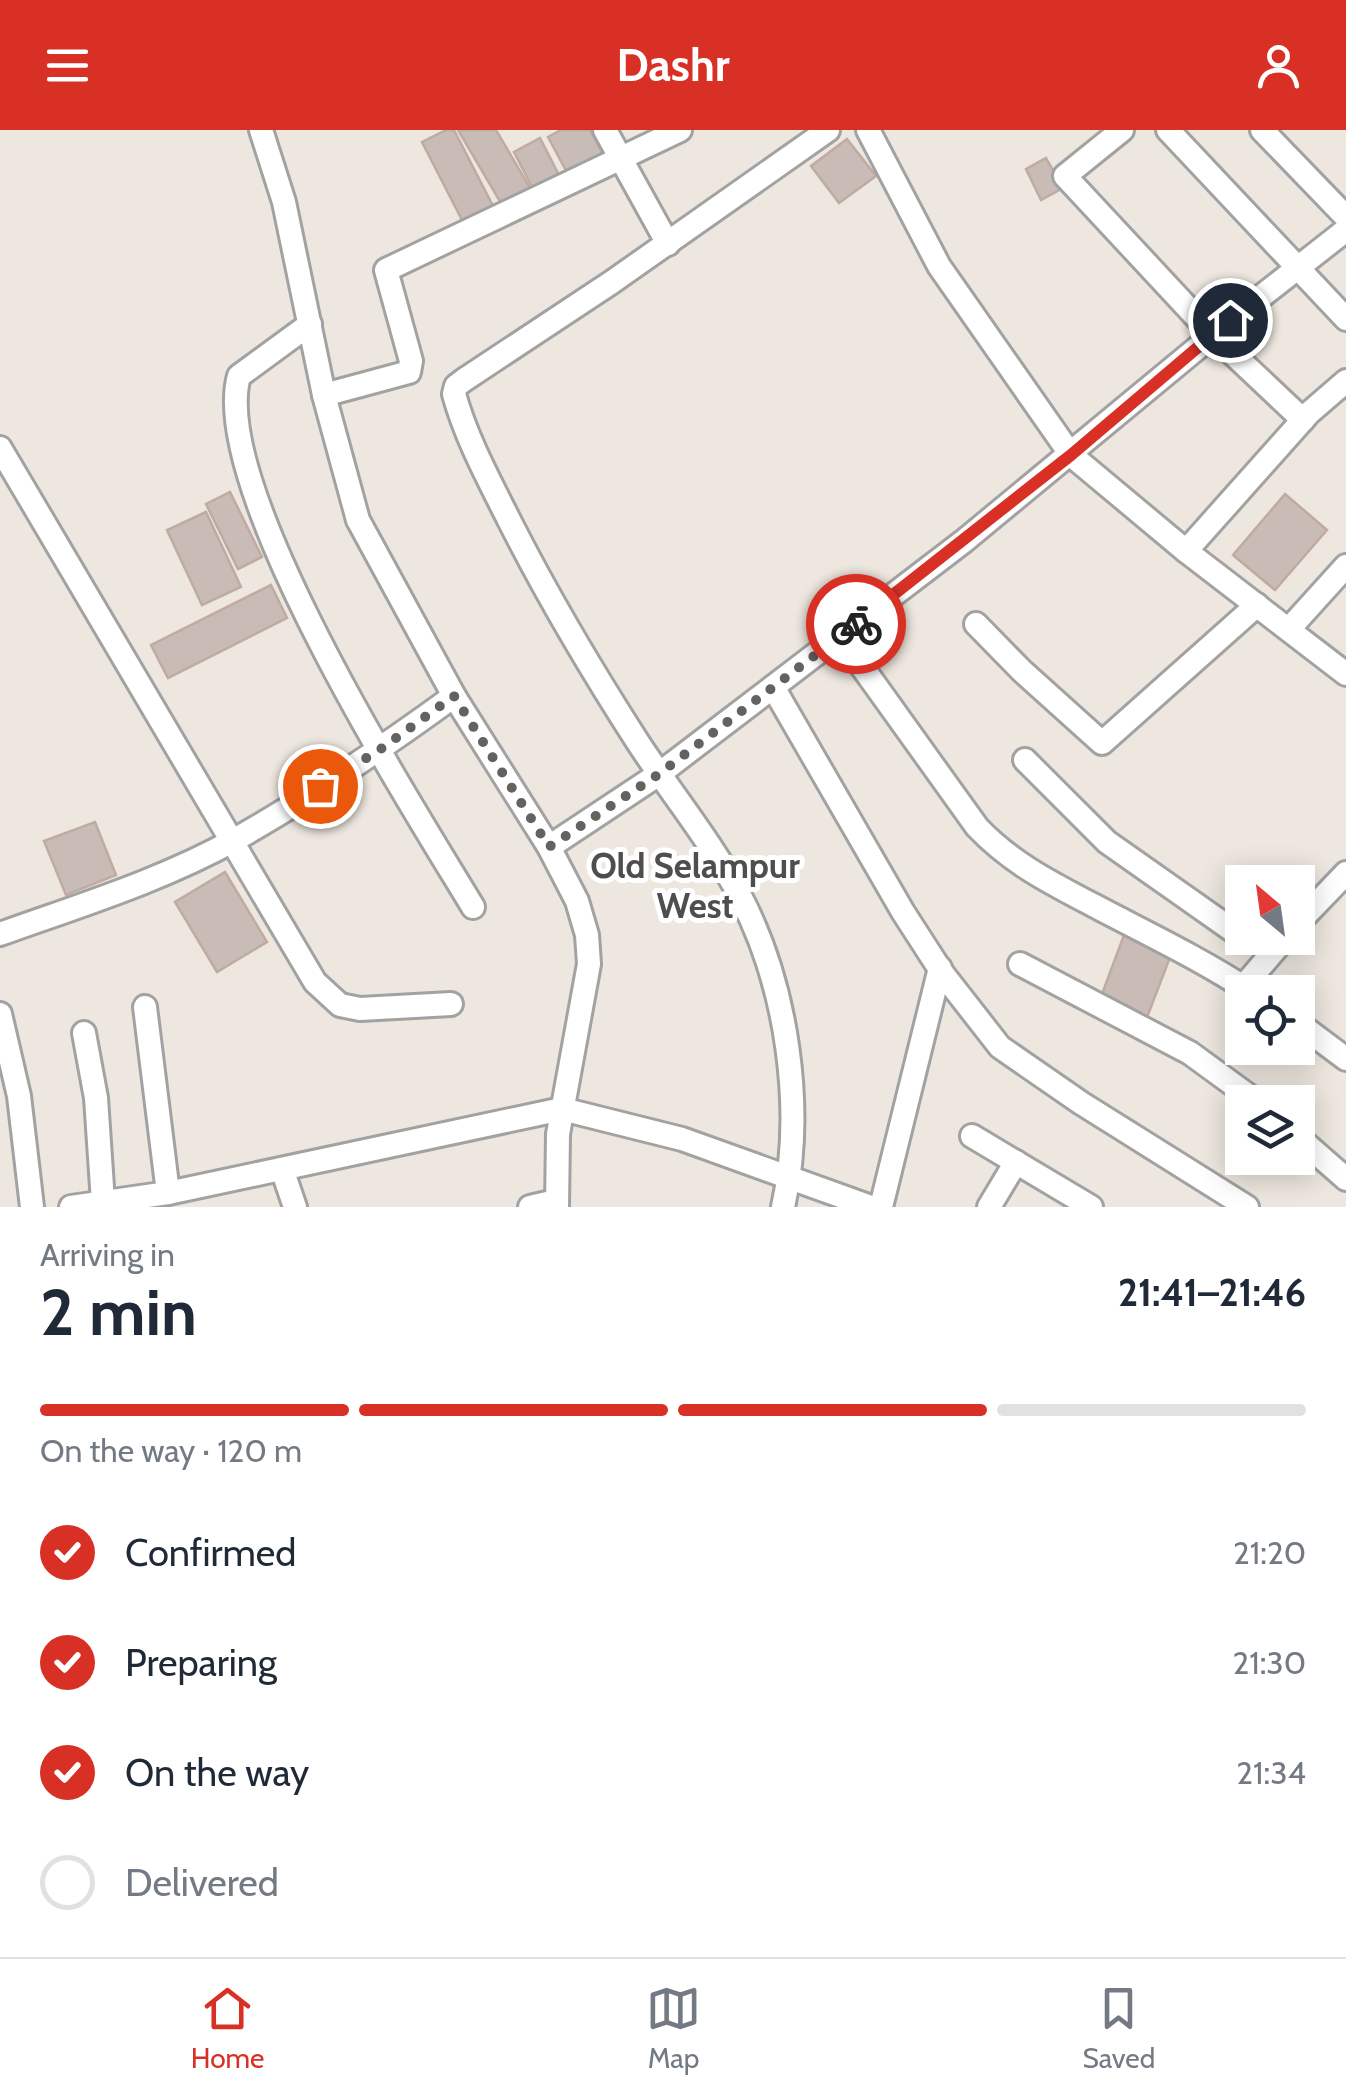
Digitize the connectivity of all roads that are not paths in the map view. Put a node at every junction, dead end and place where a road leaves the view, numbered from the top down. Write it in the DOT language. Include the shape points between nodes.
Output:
graph roads {
  1 [pos="260,130"];
  2 [pos="605,130"];
  3 [pos="680,130"];
  4 [pos="828,130"];
  5 [pos="868,130"];
  6 [pos="1122,130"];
  7 [pos="1168,130"];
  8 [pos="1262,130"];
  9 [pos="620,159"];
  10 [pos="1346,217"];
  11 [pos="1346,230"];
  12 [pos="668,244"];
  13 [pos="1298,268"];
  14 [pos="1346,319"];
  15 [pos="310,324"];
  16 [pos="1213,335"];
  17 [pos="1346,380"];
  18 [pos="324,396"];
  19 [pos="1303,420"];
  20 [pos="0,448"];
  21 [pos="1071,455"];
  22 [pos="1186,550"];
  23 [pos="1346,566"];
  24 [pos="1257,604"];
  25 [pos="976,624"];
  26 [pos="1289,629"];
  27 [pos="840,636"];
  28 [pos="1346,674"];
  29 [pos="773,686"];
  30 [pos="454,696"];
  31 [pos="378,751"];
  32 [pos="1024,760"];
  33 [pos="659,774"];
  34 [pos="234,840"];
  35 [pos="549,847"];
  36 [pos="1346,873"];
  37 [pos="1315,905"];
  38 [pos="474,907"];
  39 [pos="1225,924"];
  40 [pos="0,934"];
  41 [pos="1020,964"];
  42 [pos="940,968"];
  43 [pos="1225,978"];
  44 [pos="451,1004"];
  45 [pos="144,1007"];
  46 [pos="0,1014"];
  47 [pos="84,1033"];
  48 [pos="1315,1036"];
  49 [pos="1346,1059"];
  50 [pos="1234,1085"];
  51 [pos="562,1109"];
  52 [pos="972,1136"];
  53 [pos="1315,1153"];
  54 [pos="1016,1162"];
  55 [pos="282,1169"];
  56 [pos="790,1176"];
  57 [pos="1346,1179"];
  58 [pos="154,1199"];
  59 [pos="103,1202"];
  60 [pos="557,1204"];
  61 [pos="32,1207"];
  62 [pos="70,1207"];
  63 [pos="295,1207"];
  64 [pos="530,1207"];
  65 [pos="783,1207"];
  66 [pos="871,1207"];
  67 [pos="881,1207"];
  68 [pos="988,1207"];
  69 [pos="1091,1207"];
  70 [pos="1247,1207"];
  1 -- 15 [label="street" via="284,202"];
  2 -- 9 [label="street"];
  3 -- 9 [label="street"];
  4 -- 12 [label="street"];
  5 -- 21 [label="street" via="939,266"];
  6 -- 16 [label="street" via="1065,176"];
  7 -- 13 [label="street"];
  8 -- 10 [label="street"];
  9 -- 12 [label="street"];
  9 -- 18 [label="street" via="386,270 409,372"];
  11 -- 13 [label="street"];
  12 -- 33 [label="street" via="464,380 454,394 517,536"];
  13 -- 14 [label="street"];
  13 -- 16 [label="street"];
  15 -- 18 [label="street"];
  15 -- 31 [label="street" via="240,376 236,428 290,579"];
  16 -- 19 [label="street"];
  16 -- 21 [label="street"];
  17 -- 19 [label="street"];
  18 -- 30 [label="street" via="358,520"];
  19 -- 22 [label="street"];
  20 -- 34 [label="street"];
  21 -- 22 [label="street"];
  21 -- 27 [label="street"];
  22 -- 24 [label="street"];
  23 -- 26 [label="street"];
  24 -- 25 [label="street" via="1102,743"];
  24 -- 26 [label="street"];
  26 -- 28 [label="street"];
  27 -- 29 [label="street"];
  27 -- 43 [label="street" via="1001,852"];
  29 -- 33 [label="street"];
  29 -- 42 [label="street"];
  30 -- 31 [label="street"];
  30 -- 35 [label="street"];
  31 -- 34 [label="street"];
  31 -- 38 [label="street"];
  32 -- 39 [label="street" via="1107,842"];
  33 -- 35 [label="street"];
  33 -- 56 [label="street" via="741,898 778,995 790,1054"];
  34 -- 40 [label="street"];
  34 -- 44 [label="street" via="315,982 340,1005"];
  35 -- 51 [label="street" via="577,901 589,964"];
  36 -- 37 [label="street"];
  41 -- 50 [label="street" via="1190,1053"];
  42 -- 67 [label="street"];
  42 -- 70 [label="street" via="1000,1048"];
  45 -- 58 [label="street"];
  46 -- 61 [label="street"];
  47 -- 59 [label="street"];
  48 -- 49 [label="street"];
  51 -- 55 [label="street"];
  51 -- 56 [label="street" via="682,1139"];
  51 -- 60 [label="street"];
  52 -- 54 [label="street"];
  53 -- 57 [label="street"];
  54 -- 68 [label="street"];
  54 -- 69 [label="street"];
  55 -- 58 [label="street"];
  55 -- 63 [label="street"];
  56 -- 65 [label="street"];
  56 -- 66 [label="street"];
  58 -- 59 [label="street"];
  59 -- 62 [label="street"];
  60 -- 64 [label="street"];
}
